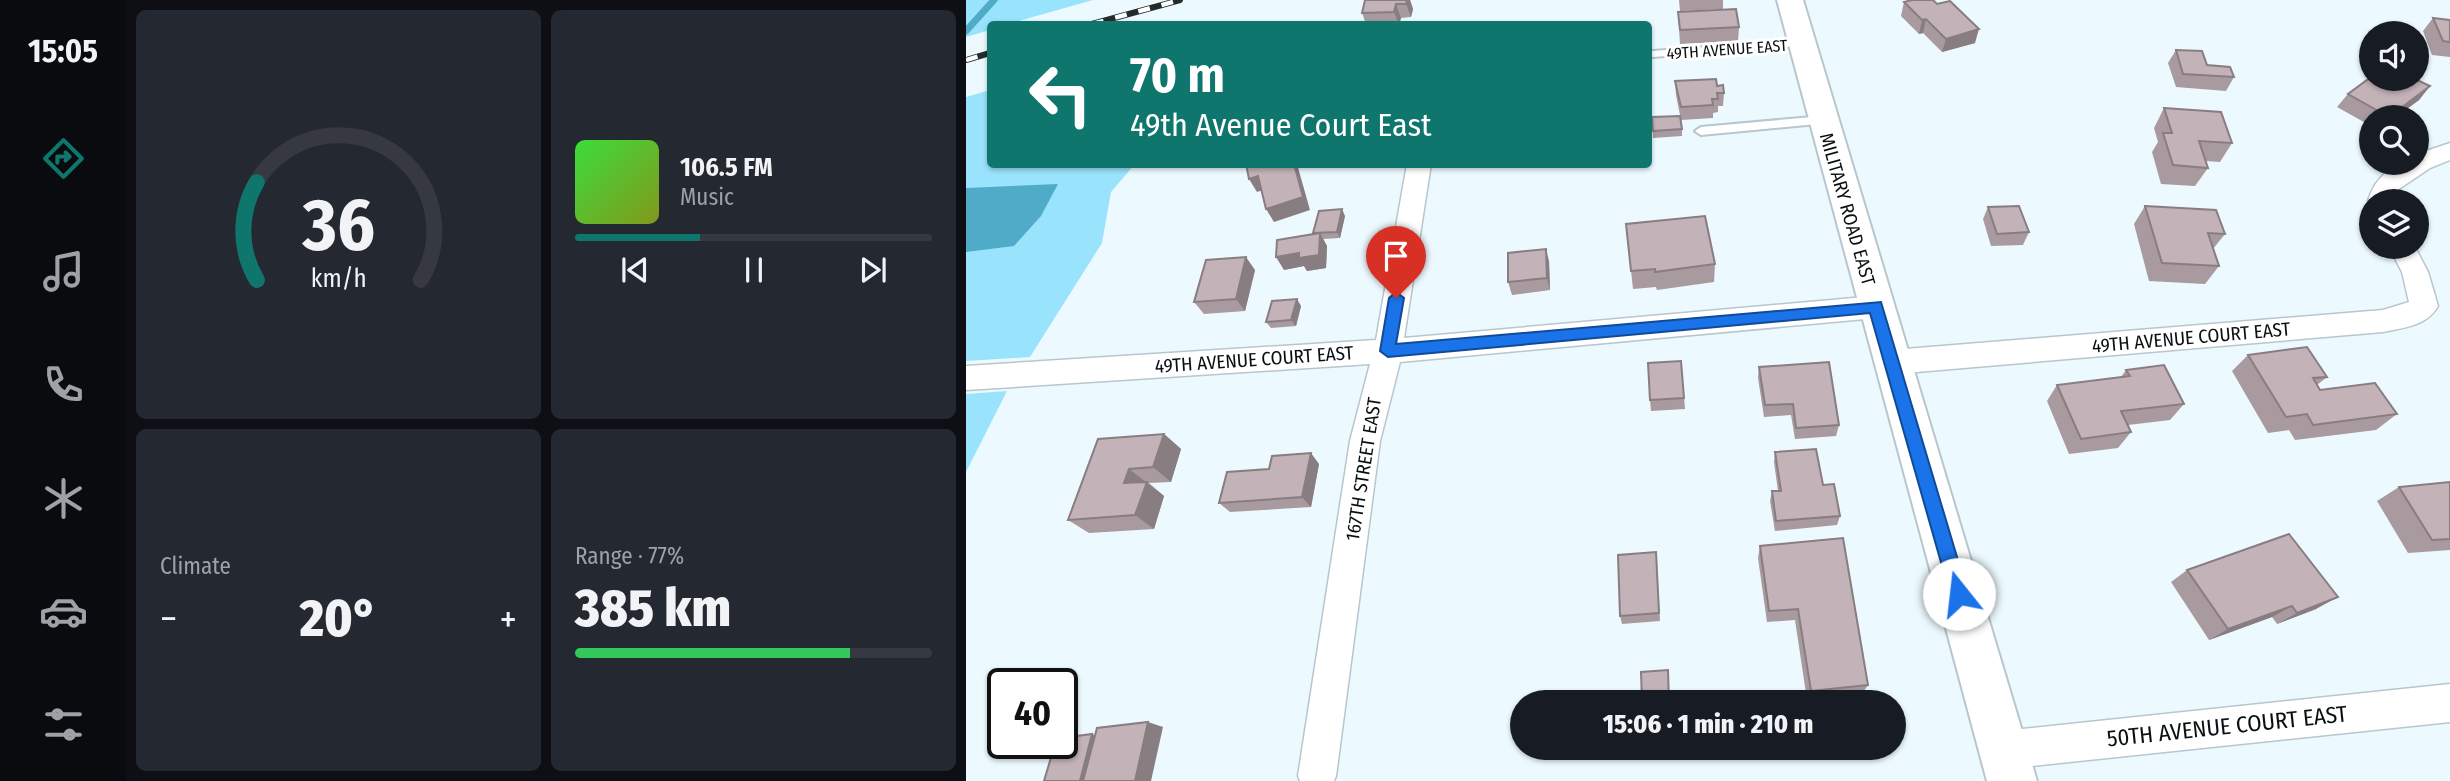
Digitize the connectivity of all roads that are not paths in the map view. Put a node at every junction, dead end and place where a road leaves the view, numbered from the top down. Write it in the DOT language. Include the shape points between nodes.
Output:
graph roads {
  1 [pos="1790,0"];
  2 [pos="1801,43"];
  3 [pos="1653,54"];
  4 [pos="1823,120"];
  5 [pos="1701,131"];
  6 [pos="2450,151"];
  7 [pos="1418,168"];
  8 [pos="2384,189"];
  9 [pos="2409,259"];
  10 [pos="1876,307"];
  11 [pos="1388,351"];
  12 [pos="1893,362"];
  13 [pos="966,378"];
  14 [pos="2450,703"];
  15 [pos="2007,765"];
  16 [pos="1317,776"];
  1 -- 2 [label="street, MILITARY ROAD EAST"];
  2 -- 3 [label="lane, 49TH AVENUE EAST"];
  2 -- 4 [label="street, MILITARY ROAD EAST"];
  4 -- 5 [label="lane"];
  4 -- 10 [label="street, MILITARY ROAD EAST"];
  6 -- 8 [label="street" via="2421,162"];
  7 -- 11 [label="street, 167TH STREET EAST"];
  9 -- 12 [label="street, 49TH AVENUE COURT EAST" via="2424,306 2411,315 2383,321"];
  10 -- 11 [label="street, 49TH AVENUE COURT EAST"];
  10 -- 12 [label="street, MILITARY ROAD EAST"];
  11 -- 13 [label="street, 49TH AVENUE COURT EAST"];
  11 -- 16 [label="street, 167TH STREET EAST" via="1365,441"];
  12 -- 15 [label="street, MILITARY ROAD EAST"];
  14 -- 15 [label="street, 50TH AVENUE COURT EAST"];
}
